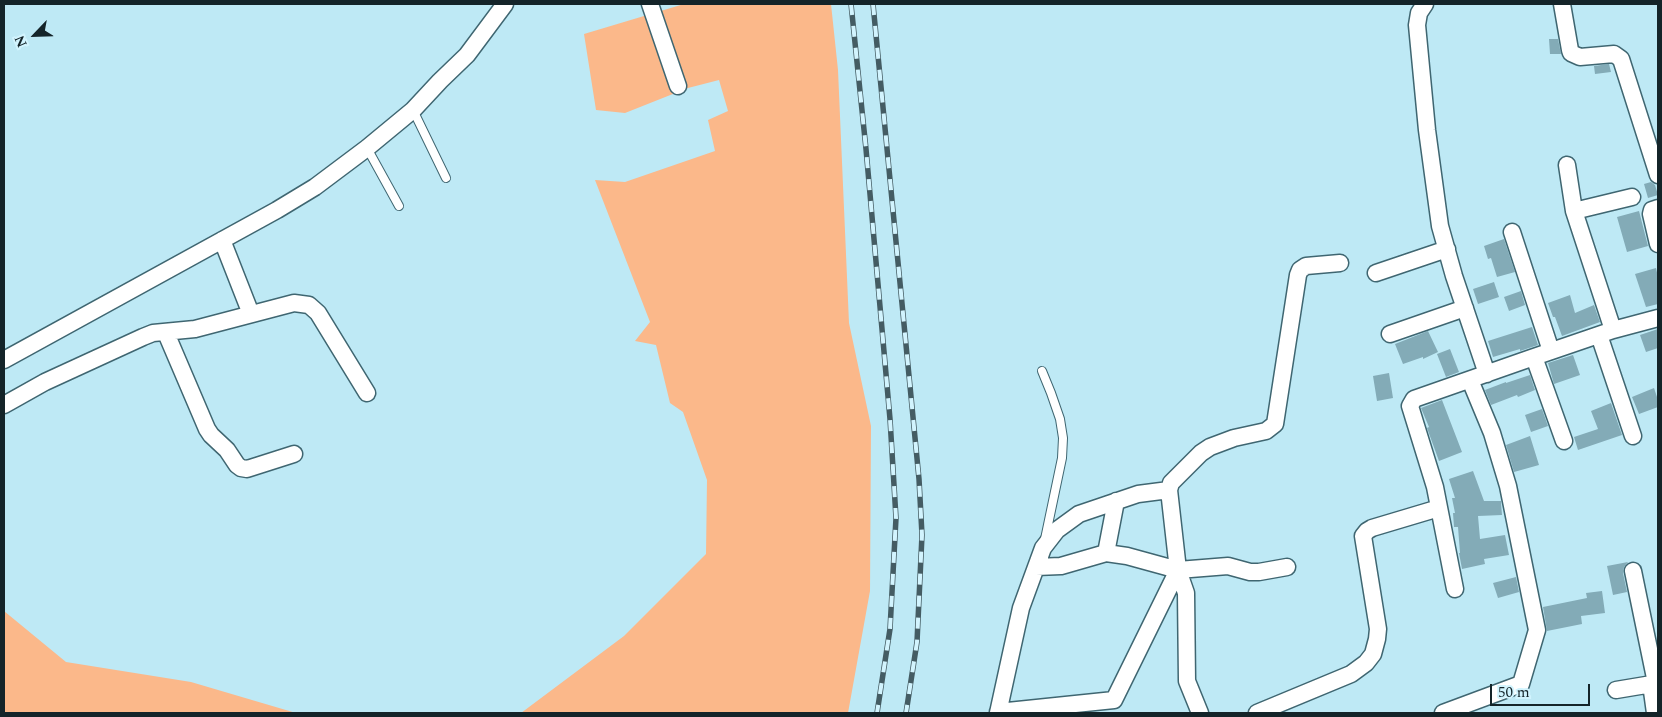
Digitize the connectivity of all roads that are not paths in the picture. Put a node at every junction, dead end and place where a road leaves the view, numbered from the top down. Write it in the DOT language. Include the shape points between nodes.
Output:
graph roads {
  1 [pos="505,4"];
  2 [pos="650,4"];
  3 [pos="1425,4"];
  4 [pos="1562,4"];
  5 [pos="678,86"];
  6 [pos="413,110"];
  7 [pos="367,148"];
  8 [pos="1568,165"];
  9 [pos="1658,175"];
  10 [pos="446,178"];
  11 [pos="1632,197"];
  12 [pos="399,206"];
  13 [pos="1658,208"];
  14 [pos="1574,211"];
  15 [pos="1512,232"];
  16 [pos="222,240"];
  17 [pos="1658,244"];
  18 [pos="1447,249"];
  19 [pos="1340,263"];
  20 [pos="1376,273"];
  21 [pos="1465,308"];
  22 [pos="251,314"];
  23 [pos="1658,318"];
  24 [pos="166,332"];
  25 [pos="1606,332"];
  26 [pos="1390,334"];
  27 [pos="1551,351"];
  28 [pos="1534,357"];
  29 [pos="4,360"];
  30 [pos="1042,371"];
  31 [pos="1487,374"];
  32 [pos="1470,380"];
  33 [pos="367,393"];
  34 [pos="4,405"];
  35 [pos="1633,436"];
  36 [pos="1564,441"];
  37 [pos="294,454"];
  38 [pos="1169,490"];
  39 [pos="1116,501"];
  40 [pos="1439,508"];
  41 [pos="1043,548"];
  42 [pos="1106,553"];
  43 [pos="1036,567"];
  44 [pos="1287,568"];
  45 [pos="1178,570"];
  46 [pos="1633,571"];
  47 [pos="1455,590"];
  48 [pos="1655,683"];
  49 [pos="1616,690"];
  50 [pos="998,713"];
  51 [pos="1200,713"];
  52 [pos="1257,713"];
  53 [pos="1443,713"];
  54 [pos="1655,713"];
  1 -- 6 [label="street" via="467,55"];
  2 -- 5 [label="street"];
  3 -- 18 [label="street" via="1417,25 1427,130 1440,226"];
  4 -- 9 [label="street" via="1571,53 1580,57 1614,54 1621,59"];
  6 -- 7 [label="street"];
  6 -- 10 [label="lane"];
  7 -- 12 [label="lane"];
  7 -- 16 [label="street" via="315,187"];
  8 -- 14 [label="street"];
  11 -- 14 [label="street"];
  13 -- 17 [label="street" via="1650,214"];
  14 -- 25 [label="street"];
  15 -- 27 [label="street"];
  16 -- 22 [label="street"];
  16 -- 29 [label="street"];
  18 -- 20 [label="street"];
  18 -- 21 [label="street"];
  19 -- 38 [label="street" via="1306,266 1300,270 1275,424 1266,431 1210,447 1171,483"];
  21 -- 26 [label="street"];
  21 -- 31 [label="street"];
  22 -- 24 [label="street" via="195,329"];
  22 -- 33 [label="street" via="294,303 309,306 318,313"];
  23 -- 25 [label="street"];
  24 -- 34 [label="street" via="142,337 45,382"];
  24 -- 37 [label="street" via="207,428 237,465 247,469"];
  25 -- 27 [label="street"];
  25 -- 35 [label="street"];
  27 -- 28 [label="street"];
  28 -- 31 [label="street"];
  28 -- 36 [label="street"];
  30 -- 41 [label="lane" via="1060,419 1063,438 1062,458"];
  31 -- 32 [label="street"];
  32 -- 40 [label="street" via="1414,400 1410,406"];
  32 -- 53 [label="street" via="1492,433 1508,486 1538,630 1521,684"];
  38 -- 39 [label="street"];
  38 -- 45 [label="street"];
  39 -- 41 [label="street" via="1079,514 1057,530"];
  39 -- 42 [label="street"];
  40 -- 47 [label="street"];
  40 -- 52 [label="street" via="1372,528 1363,536 1378,629 1373,654 1366,663 1351,674"];
  41 -- 43 [label="street"];
  42 -- 43 [label="street" via="1061,566"];
  42 -- 45 [label="street"];
  43 -- 50 [label="street" via="1021,608"];
  44 -- 45 [label="street" via="1259,572 1228,566"];
  45 -- 50 [label="street" via="1114,700"];
  45 -- 51 [label="street" via="1186,593 1187,680"];
  46 -- 48 [label="street"];
  48 -- 49 [label="street"];
  48 -- 54 [label="street"];
}
